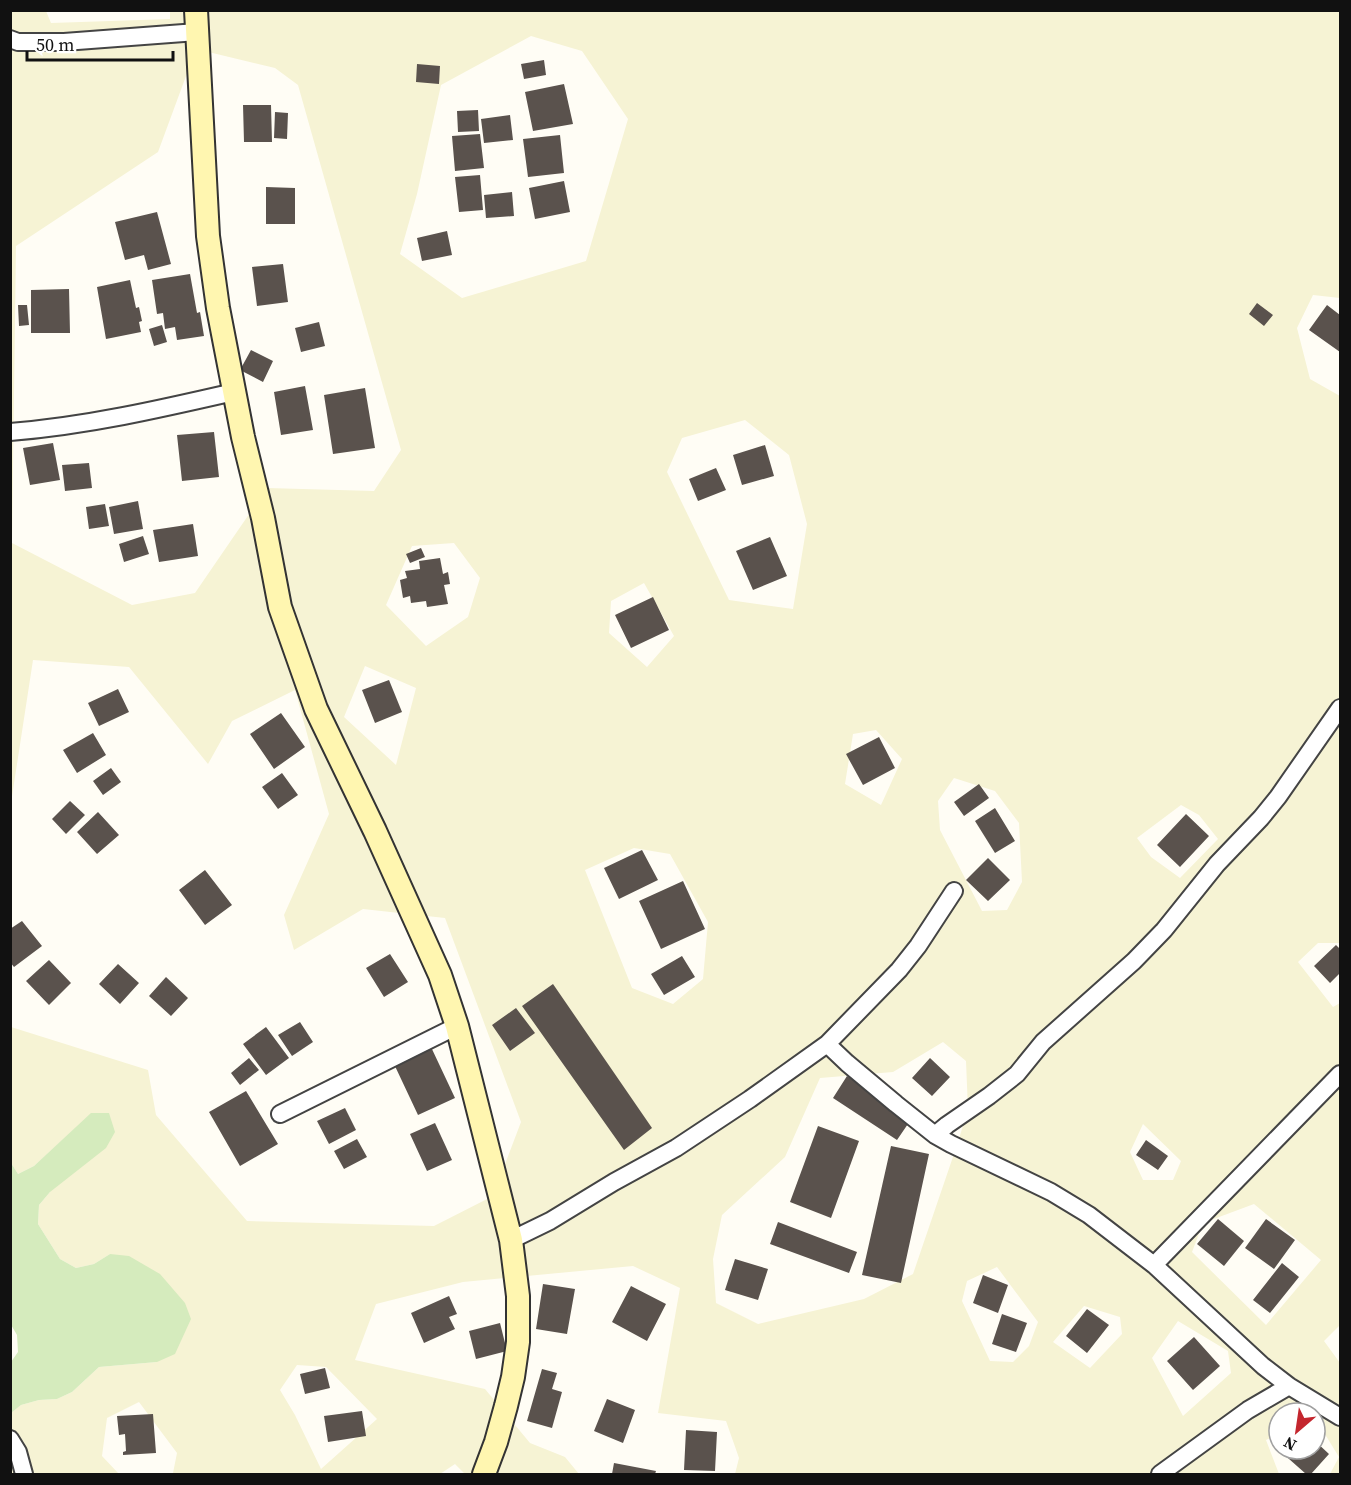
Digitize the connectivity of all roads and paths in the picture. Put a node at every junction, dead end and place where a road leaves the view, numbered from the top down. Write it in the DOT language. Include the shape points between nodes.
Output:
graph roads {
  1 [pos="197,21"];
  2 [pos="10,39"];
  3 [pos="234,392"];
  4 [pos="10,432"];
  5 [pos="1341,708"];
  6 [pos="954,891"];
  7 [pos="457,1026"];
  8 [pos="827,1044"];
  9 [pos="1341,1074"];
  10 [pos="280,1114"];
  11 [pos="935,1135"];
  12 [pos="511,1240"];
  13 [pos="1154,1265"];
  14 [pos="1289,1386"];
  15 [pos="1341,1418"];
  16 [pos="10,1439"];
  17 [pos="24,1474"];
  18 [pos="484,1474"];
  19 [pos="1160,1474"];
  1 -- 2 [label="street" via="64,42"];
  1 -- 3 [label="street" via="208,236"];
  3 -- 4 [label="street" via="98,421"];
  3 -- 7 [label="street" via="280,607 316,710 420,928"];
  5 -- 11 [label="street" via="1262,818 1217,864 1164,930 1043,1042 1017,1074"];
  6 -- 8 [label="street" via="899,970"];
  7 -- 10 [label="street"];
  7 -- 12 [label="street"];
  8 -- 11 [label="street"];
  8 -- 12 [label="street" via="676,1148"];
  9 -- 13 [label="street"];
  11 -- 13 [label="street" via="1051,1192 1089,1215"];
  12 -- 18 [label="street" via="518,1296 518,1342 506,1406"];
  13 -- 14 [label="street"];
  14 -- 15 [label="street"];
  14 -- 19 [label="street" via="1248,1410"];
  16 -- 17 [label="street"];
}
